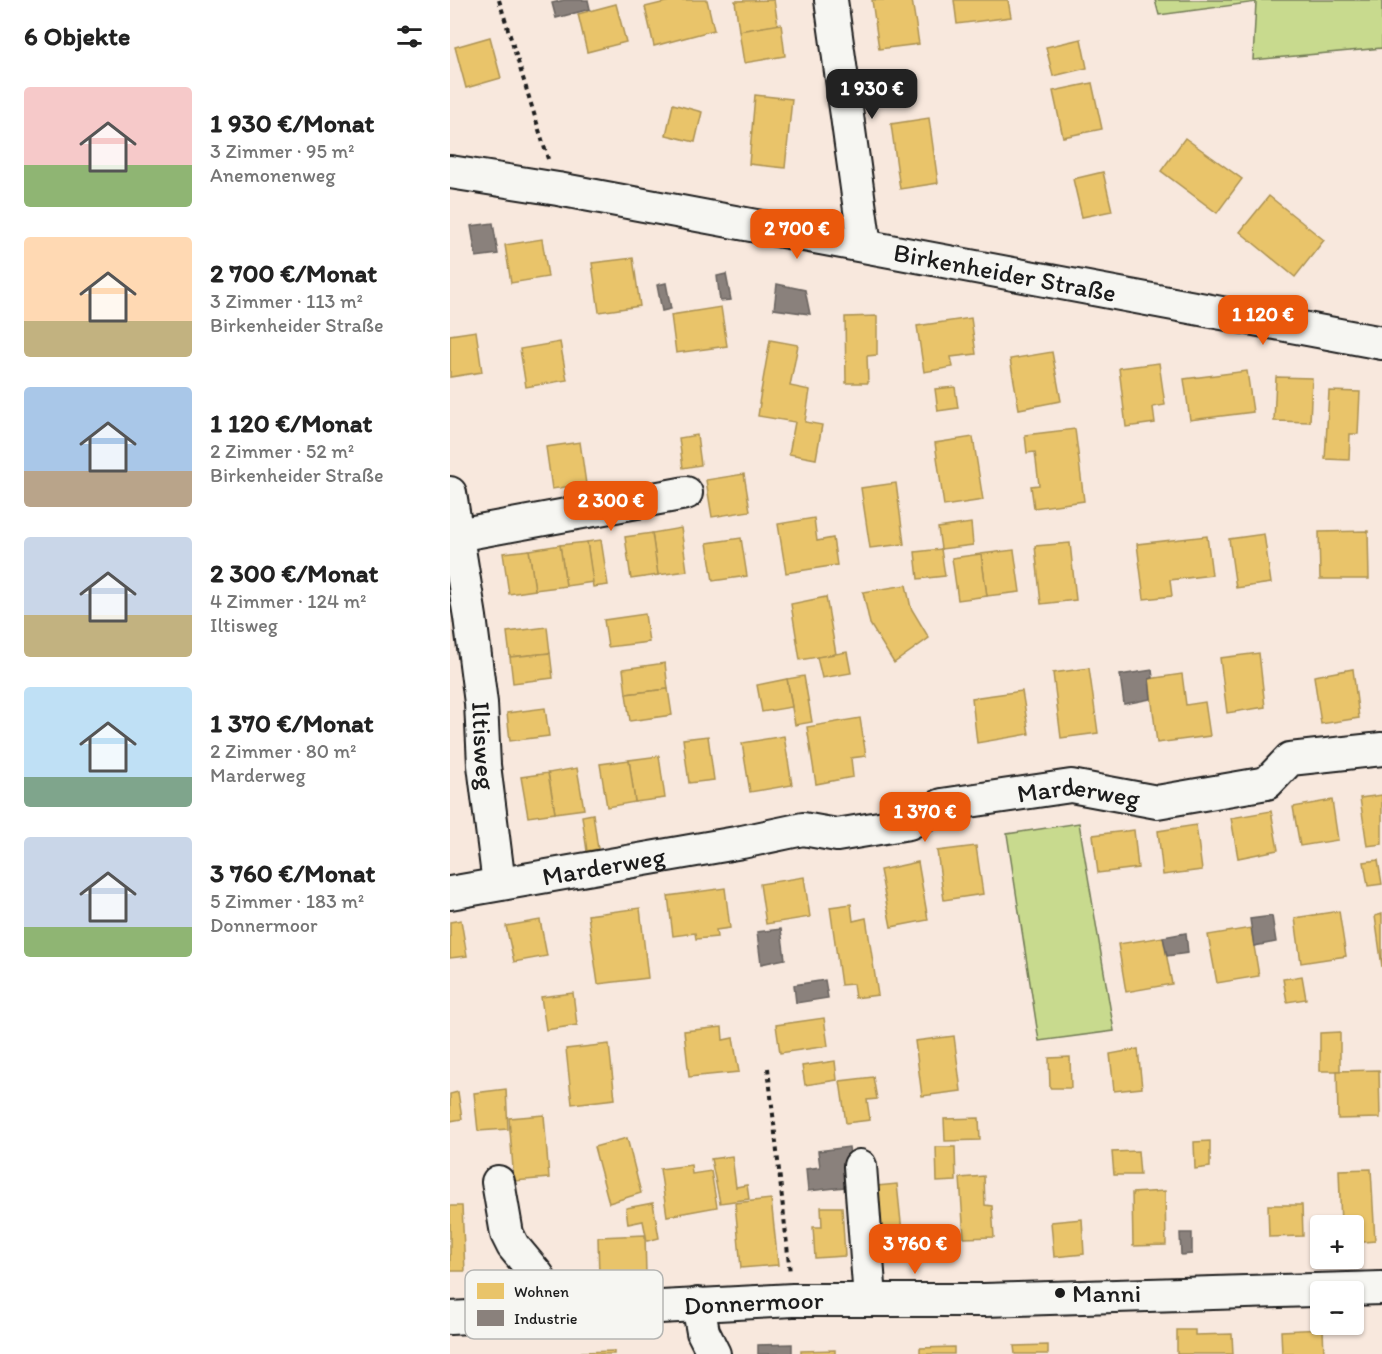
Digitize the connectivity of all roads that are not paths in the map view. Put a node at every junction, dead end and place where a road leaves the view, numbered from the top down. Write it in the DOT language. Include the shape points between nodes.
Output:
graph roads {
  1 [pos="831,0"];
  2 [pos="450,172"];
  3 [pos="865,246"];
  4 [pos="1382,343"];
  5 [pos="686,493"];
  6 [pos="450,494"];
  7 [pos="457,535"];
  8 [pos="1382,749"];
  9 [pos="499,884"];
  10 [pos="450,893"];
  11 [pos="860,1166"];
  12 [pos="498,1182"];
  13 [pos="533,1270"];
  14 [pos="1382,1288"];
  15 [pos="870,1299"];
  16 [pos="698,1304"];
  17 [pos="663,1306"];
  18 [pos="465,1317"];
  19 [pos="450,1318"];
  20 [pos="714,1354"];
  1 -- 3 [label="street"];
  2 -- 3 [label="street, Birkenheider Straße"];
  3 -- 4 [label="street, Birkenheider Straße"];
  5 -- 7 [label="street"];
  6 -- 7 [label="street, Iltisweg"];
  7 -- 9 [label="street, Iltisweg" via="481,703 484,765"];
  8 -- 9 [label="street, Marderweg" via="1290,759 1267,783 1157,802 1071,786 942,805 909,823 837,835 803,829"];
  9 -- 10 [label="street, Marderweg"];
  11 -- 15 [label="street"];
  12 -- 13 [label="street" via="507,1234"];
  14 -- 15 [label="street, Donnermoor" via="984,1300"];
  15 -- 16 [label="street, Donnermoor"];
  16 -- 17 [label="street, Donnermoor"];
  16 -- 20 [label="street" via="703,1332"];
  18 -- 19 [label="street, Donnermoor"];
}
